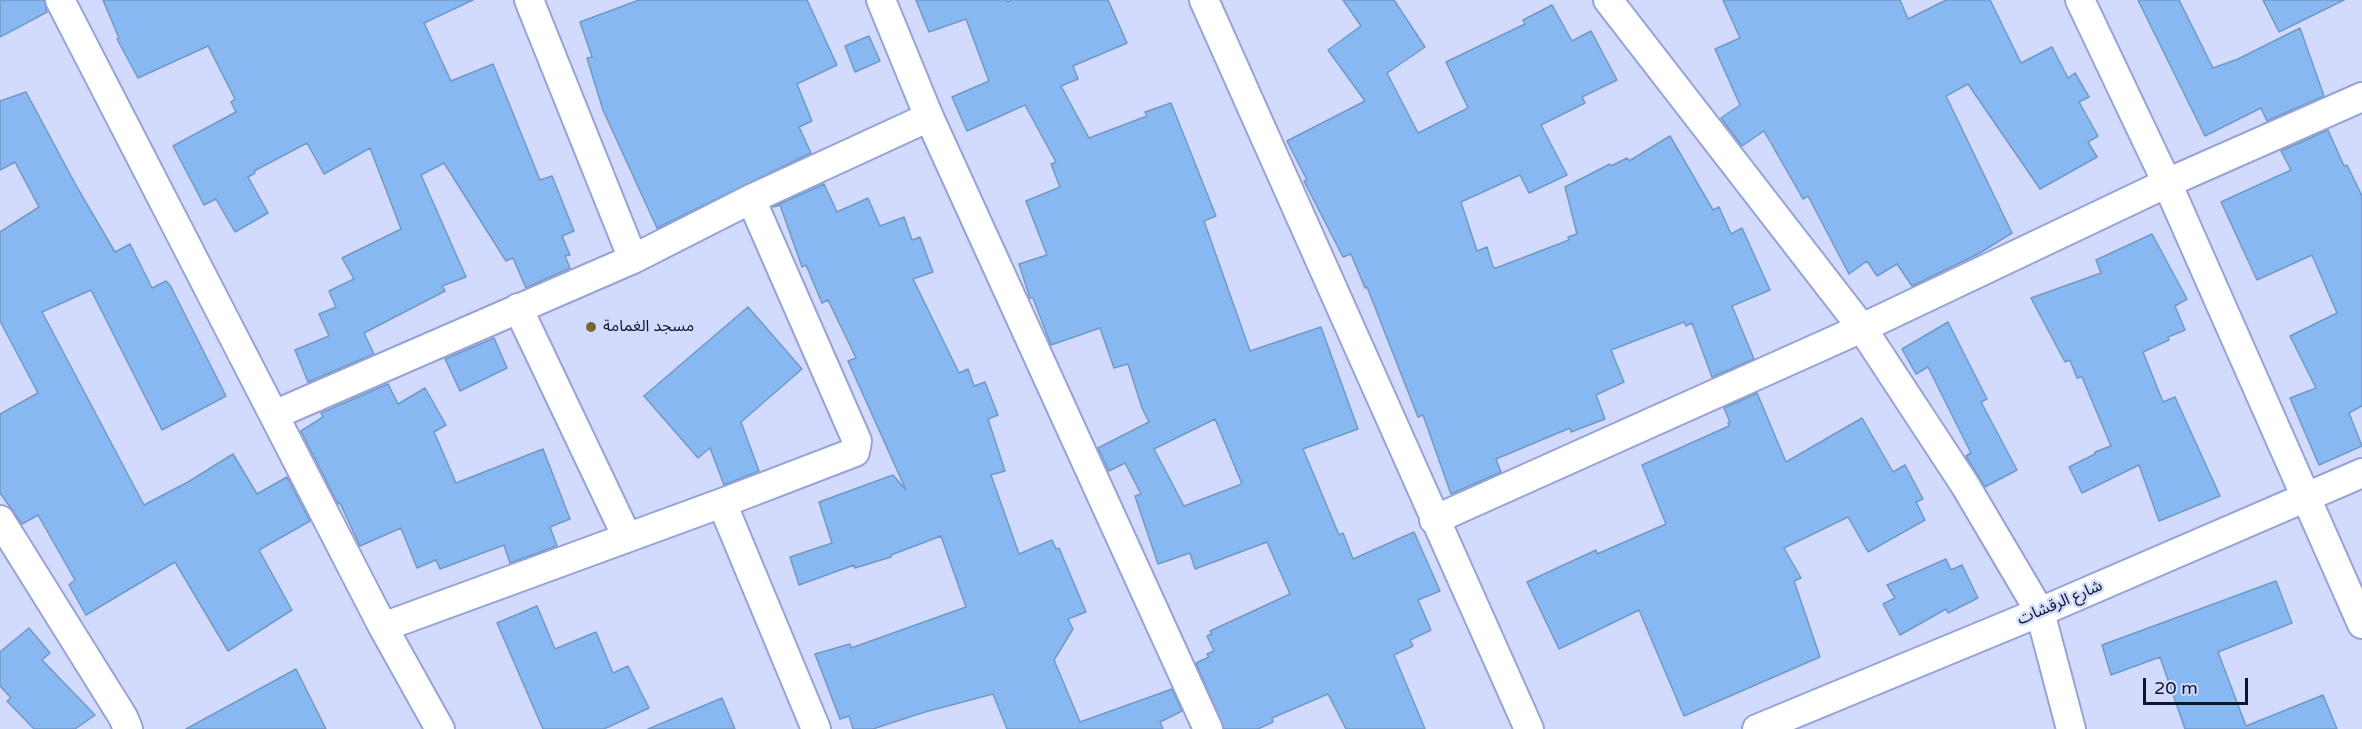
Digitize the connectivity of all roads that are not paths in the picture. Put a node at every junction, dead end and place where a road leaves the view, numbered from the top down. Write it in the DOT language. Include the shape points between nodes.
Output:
graph roads {
  1 [pos="60,0"];
  2 [pos="529,0"];
  3 [pos="881,0"];
  4 [pos="1204,0"];
  5 [pos="1608,0"];
  6 [pos="2080,0"];
  7 [pos="2362,97"];
  8 [pos="929,117"];
  9 [pos="2167,183"];
  10 [pos="751,199"];
  11 [pos="633,260"];
  12 [pos="518,308"];
  13 [pos="1862,328"];
  14 [pos="274,415"];
  15 [pos="2362,473"];
  16 [pos="2307,498"];
  17 [pos="722,503"];
  18 [pos="0,520"];
  19 [pos="1434,520"];
  20 [pos="627,537"];
  21 [pos="2040,612"];
  22 [pos="2362,624"];
  23 [pos="383,627"];
  24 [pos="128,729"];
  25 [pos="440,729"];
  26 [pos="816,729"];
  27 [pos="1208,729"];
  28 [pos="1529,729"];
  29 [pos="1757,729"];
  30 [pos="2071,729"];
  1 -- 14 [label="street"];
  2 -- 11 [label="street"];
  3 -- 8 [label="street"];
  4 -- 19 [label="street"];
  5 -- 13 [label="street"];
  6 -- 9 [label="street"];
  7 -- 9 [label="street"];
  8 -- 10 [label="street"];
  8 -- 27 [label="street"];
  9 -- 13 [label="street"];
  9 -- 16 [label="street"];
  10 -- 11 [label="street"];
  10 -- 17 [label="street" via="857,441 855,452 843,458"];
  11 -- 12 [label="street"];
  12 -- 14 [label="street"];
  12 -- 20 [label="street"];
  13 -- 19 [label="street"];
  13 -- 21 [label="street" via="1965,485"];
  14 -- 23 [label="street"];
  15 -- 16 [label="street, شارع الرقشات"];
  16 -- 21 [label="street, شارع الرقشات"];
  16 -- 22 [label="street"];
  17 -- 20 [label="street"];
  17 -- 26 [label="street"];
  18 -- 24 [label="street"];
  19 -- 28 [label="street"];
  20 -- 23 [label="street"];
  21 -- 29 [label="street, شارع الرقشات"];
  21 -- 30 [label="street"];
  23 -- 25 [label="street"];
}
